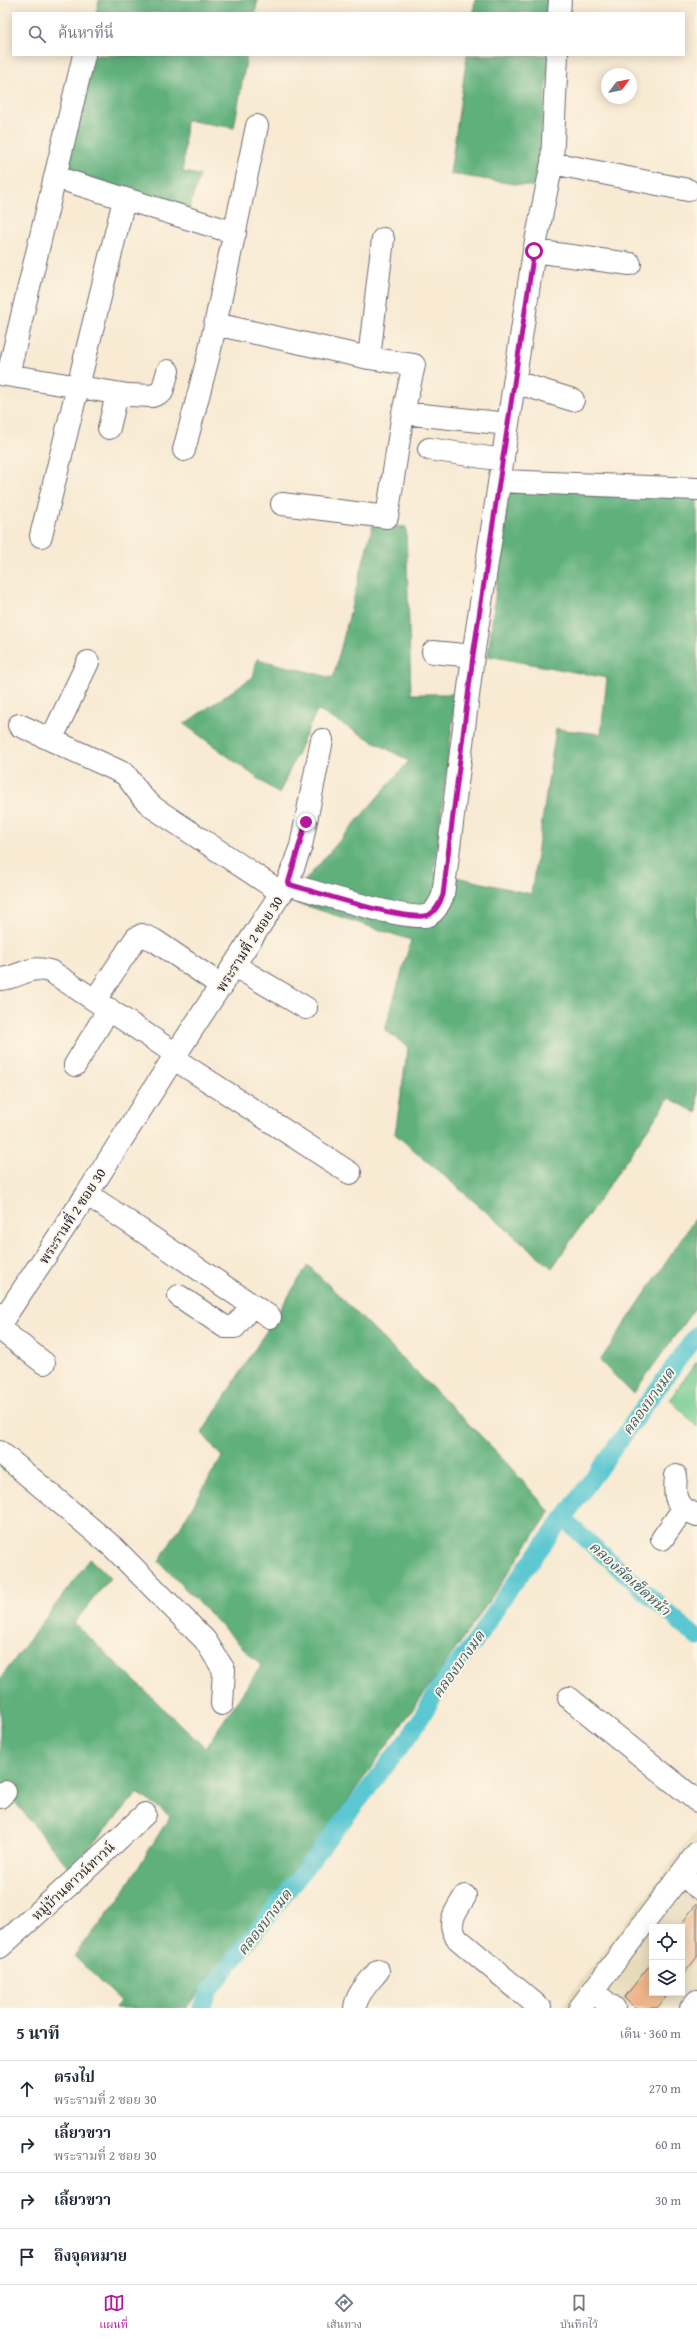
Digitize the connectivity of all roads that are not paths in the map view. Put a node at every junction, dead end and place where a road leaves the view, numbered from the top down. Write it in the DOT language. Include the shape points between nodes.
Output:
graph roads {
  1 [pos="560,0"];
  2 [pos="559,12"];
  3 [pos="84,56"];
  4 [pos="557,56"];
  5 [pos="257,126"];
  6 [pos="552,163"];
  7 [pos="55,177"];
  8 [pos="688,190"];
  9 [pos="124,200"];
  10 [pos="235,233"];
  11 [pos="383,240"];
  12 [pos="534,251"];
  13 [pos="630,264"];
  14 [pos="215,324"];
  15 [pos="369,358"];
  16 [pos="168,371"];
  17 [pos="4,374"];
  18 [pos="515,382"];
  19 [pos="79,387"];
  20 [pos="117,394"];
  21 [pos="573,400"];
  22 [pos="403,413"];
  23 [pos="508,424"];
  24 [pos="110,428"];
  25 [pos="429,449"];
  26 [pos="184,450"];
  27 [pos="501,471"];
  28 [pos="697,489"];
  29 [pos="282,504"];
  30 [pos="41,536"];
  31 [pos="432,652"];
  32 [pos="473,656"];
  33 [pos="88,662"];
  34 [pos="19,726"];
  35 [pos="51,740"];
  36 [pos="322,740"];
  37 [pos="285,889"];
  38 [pos="235,966"];
  39 [pos="0,979"];
  40 [pos="222,986"];
  41 [pos="102,1004"];
  42 [pos="306,1008"];
  43 [pos="174,1056"];
  44 [pos="75,1065"];
  45 [pos="350,1173"];
  46 [pos="88,1194"];
  47 [pos="179,1296"];
  48 [pos="252,1304"];
  49 [pos="270,1317"];
  50 [pos="0,1324"];
  51 [pos="0,1329"];
  52 [pos="44,1364"];
  53 [pos="0,1452"];
  54 [pos="676,1476"];
  55 [pos="690,1512"];
  56 [pos="662,1539"];
  57 [pos="569,1698"];
  58 [pos="222,1704"];
  59 [pos="697,1801"];
  60 [pos="145,1814"];
  61 [pos="697,1853"];
  62 [pos="689,1881"];
  63 [pos="465,1896"];
  64 [pos="0,1947"];
  65 [pos="378,1971"];
  66 [pos="587,2000"];
  67 [pos="697,2001"];
  68 [pos="356,2008"];
  69 [pos="540,2008"];
  70 [pos="614,2008"];
  71 [pos="691,2008"];
  1 -- 2 [label="street"];
  3 -- 7 [label="street"];
  4 -- 6 [label="street, พระรามที่ 2 ซอย 30"];
  5 -- 10 [label="street"];
  6 -- 8 [label="street"];
  6 -- 12 [label="street, พระรามที่ 2 ซอย 30"];
  7 -- 9 [label="street"];
  7 -- 17 [label="street"];
  9 -- 10 [label="street"];
  9 -- 19 [label="street"];
  10 -- 14 [label="street"];
  11 -- 15 [label="street"];
  12 -- 13 [label="street"];
  12 -- 18 [label="street, พระรามที่ 2 ซอย 30"];
  14 -- 15 [label="street"];
  14 -- 26 [label="street"];
  15 -- 22 [label="street" via="414,365"];
  16 -- 20 [label="street" via="162,392 158,394"];
  17 -- 19 [label="street"];
  18 -- 21 [label="street"];
  18 -- 23 [label="street, พระรามที่ 2 ซอย 30"];
  19 -- 20 [label="street"];
  19 -- 30 [label="street"];
  20 -- 24 [label="street"];
  22 -- 23 [label="street"];
  22 -- 29 [label="street" via="387,517"];
  23 -- 27 [label="street, พระรามที่ 2 ซอย 30"];
  25 -- 27 [label="street"];
  27 -- 28 [label="street"];
  27 -- 32 [label="street, พระรามที่ 2 ซอย 30"];
  31 -- 32 [label="street"];
  32 -- 37 [label="street, พระรามที่ 2 ซอย 30" via="443,895 437,907 429,914 418,917"];
  33 -- 35 [label="street"];
  34 -- 35 [label="street"];
  35 -- 37 [label="street" via="126,774 143,798 154,808"];
  36 -- 37 [label="street" via="301,846"];
  37 -- 38 [label="street, พระรามที่ 2 ซอย 30"];
  38 -- 40 [label="street, พระรามที่ 2 ซอย 30"];
  38 -- 42 [label="street"];
  39 -- 41 [label="street" via="32,968 42,968"];
  40 -- 41 [label="street" via="154,940 142,935 136,938"];
  40 -- 43 [label="street, พระรามที่ 2 ซอย 30"];
  41 -- 43 [label="street"];
  41 -- 44 [label="street"];
  43 -- 45 [label="street"];
  43 -- 46 [label="street, พระรามที่ 2 ซอย 30"];
  46 -- 48 [label="street"];
  46 -- 50 [label="street, พระรามที่ 2 ซอย 30"];
  47 -- 48 [label="street" via="225,1327 231,1328 235,1327"];
  48 -- 49 [label="street"];
  51 -- 52 [label="street"];
  53 -- 58 [label="street" via="113,1547 205,1640 224,1670"];
  54 -- 55 [label="street" via="674,1494"];
  55 -- 56 [label="street"];
  57 -- 59 [label="street"];
  60 -- 64 [label="street, หมู่บ้านดาวน์ทาวน์"];
  61 -- 62 [label="street"];
  62 -- 66 [label="street"];
  63 -- 69 [label="street" via="452,1919 452,1931 458,1939"];
  65 -- 68 [label="street" via="365,1987"];
  66 -- 70 [label="street"];
  67 -- 71 [label="street"];
}
